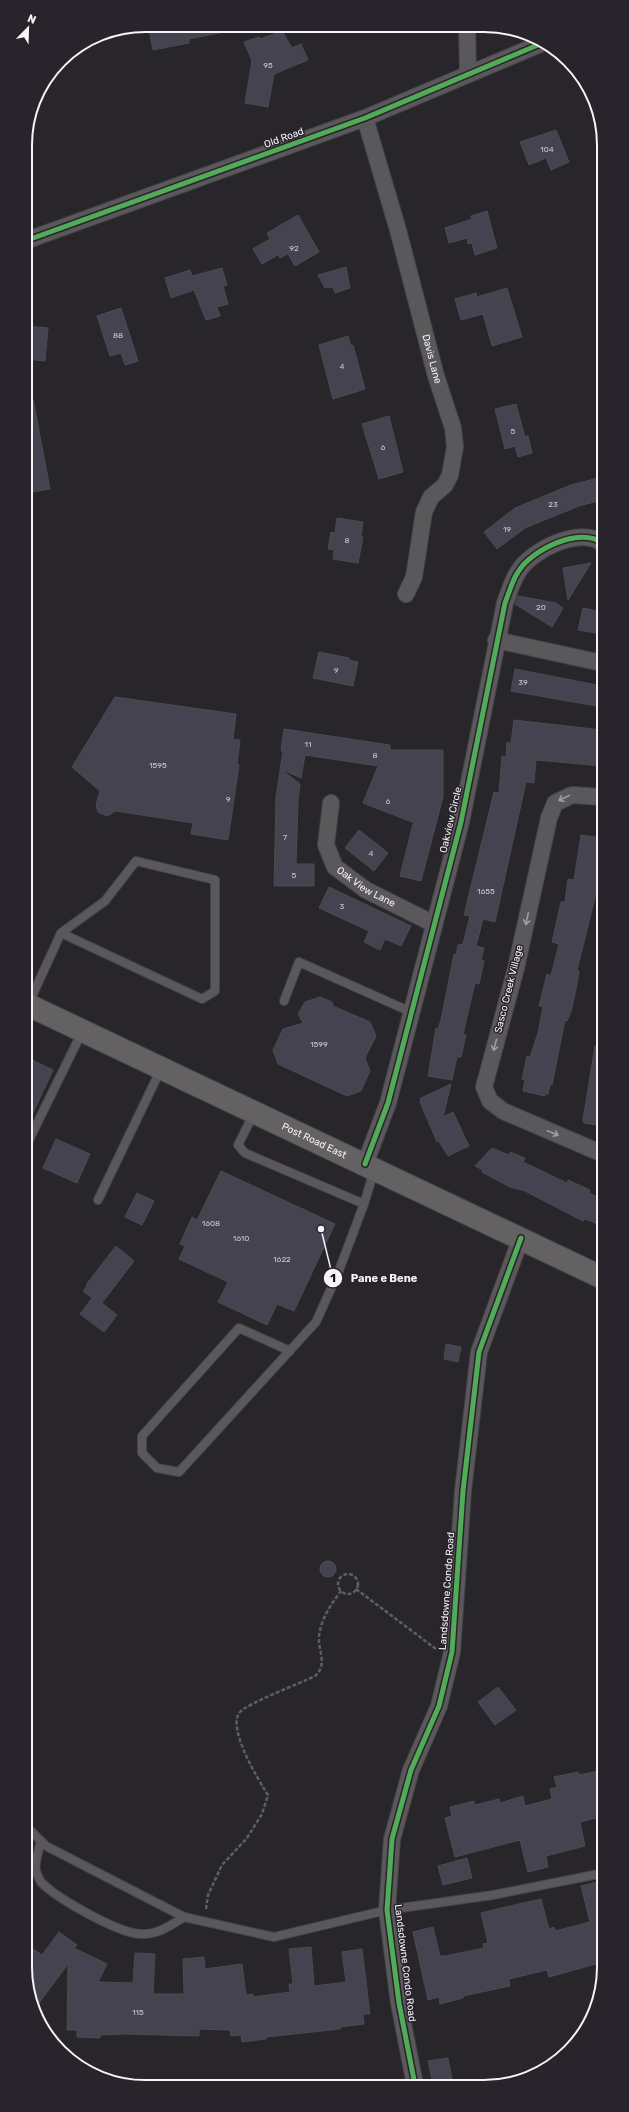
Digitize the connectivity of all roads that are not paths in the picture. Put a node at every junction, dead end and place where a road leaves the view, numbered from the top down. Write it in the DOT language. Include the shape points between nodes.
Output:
graph roads {
  1 [pos="467,32"];
  2 [pos="536,45"];
  3 [pos="468,74"];
  4 [pos="365,118"];
  5 [pos="32,238"];
  6 [pos="597,539"];
  7 [pos="406,594"];
  8 [pos="496,640"];
  9 [pos="597,662"];
  10 [pos="597,797"];
  11 [pos="331,803"];
  12 [pos="434,924"];
  13 [pos="61,933"];
  14 [pos="32,994"];
  15 [pos="284,1001"];
  16 [pos="32,1007"];
  17 [pos="411,1012"];
  18 [pos="82,1031"];
  19 [pos="161,1068"];
  20 [pos="254,1112"];
  21 [pos="32,1134"];
  22 [pos="597,1151"];
  23 [pos="370,1166"];
  24 [pos="98,1200"];
  25 [pos="364,1204"];
  26 [pos="521,1238"];
  27 [pos="597,1275"];
  28 [pos="290,1351"];
  29 [pos="32,1832"];
  30 [pos="41,1841"];
  31 [pos="597,1874"];
  32 [pos="387,1910"];
  33 [pos="184,1917"];
  34 [pos="413,2080"];
  1 -- 3 [label="street"];
  2 -- 3 [label="street, Old Road"];
  3 -- 4 [label="street, Old Road"];
  4 -- 5 [label="street, Old Road"];
  4 -- 7 [label="street, Davis Lane" via="398,230 436,376 453,428 455,446 450,475 445,485 431,497 424,512 414,577"];
  6 -- 8 [label="street, Oakview Circle" via="573,538 535,553 518,571 505,603"];
  8 -- 9 [label="street"];
  8 -- 12 [label="street, Oakview Circle" via="461,822"];
  10 -- 22 [label="street, Sasco Creek Village, one-way" via="572,795 555,803 549,818 516,968 484,1086 490,1101 503,1111"];
  11 -- 12 [label="street, Oak View Lane" via="326,845 335,867 366,890"];
  12 -- 17 [label="street, Oakview Circle"];
  13 -- 13 [label="lane" via="202,999 215,991 215,880 136,861 105,901"];
  13 -- 14 [label="lane"];
  15 -- 17 [label="lane" via="299,962"];
  16 -- 18 [label="main road, Post Road East"];
  17 -- 23 [label="street, Oakview Circle"];
  18 -- 19 [label="main road, Post Road East"];
  18 -- 21 [label="lane"];
  19 -- 20 [label="main road, Post Road East"];
  19 -- 24 [label="lane"];
  20 -- 23 [label="main road, Post Road East"];
  20 -- 25 [label="lane" via="238,1145 245,1153"];
  23 -- 25 [label="lane"];
  23 -- 26 [label="main road, Post Road East"];
  25 -- 28 [label="lane" via="316,1322"];
  26 -- 27 [label="main road, Post Road East"];
  26 -- 32 [label="street, Landsdowne Condo Road" via="479,1352 463,1491 452,1652 439,1706 411,1770 392,1839"];
  28 -- 28 [label="lane" via="179,1472 157,1468 142,1453 142,1436 239,1328"];
  29 -- 30 [label="lane"];
  30 -- 33 [label="lane" via="46,1846"];
  30 -- 33 [label="lane" via="35,1869 40,1881 64,1899 120,1930 140,1934 162,1931"];
  31 -- 32 [label="lane" via="493,1895"];
  32 -- 33 [label="lane" via="274,1937"];
  32 -- 34 [label="street, Landsdowne Condo Road" via="399,2003"];
}
